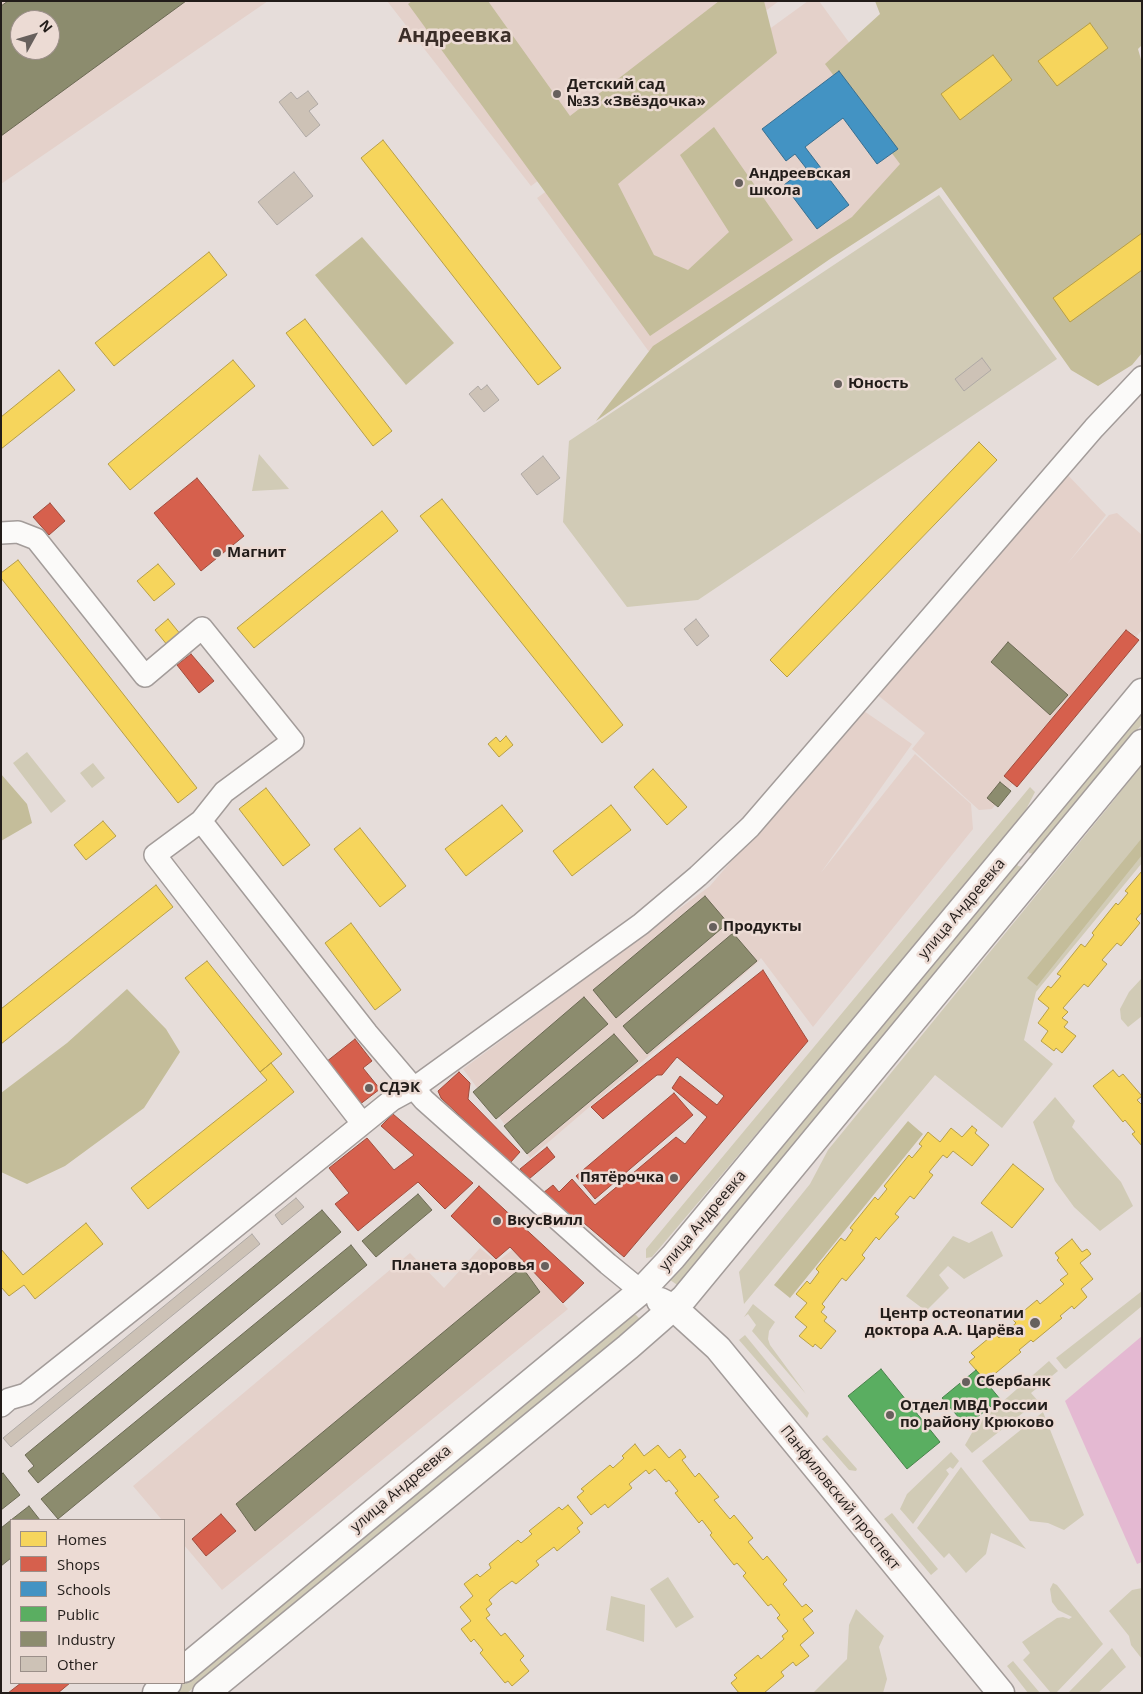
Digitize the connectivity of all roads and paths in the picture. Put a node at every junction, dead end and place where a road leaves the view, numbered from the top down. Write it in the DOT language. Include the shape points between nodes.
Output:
graph roads {
  1 [pos="1142,377"];
  2 [pos="1,533"];
  3 [pos="1142,692"];
  4 [pos="1142,743"];
  5 [pos="201,821"];
  6 [pos="1018,844"];
  7 [pos="1042,864"];
  8 [pos="414,1088"];
  9 [pos="362,1123"];
  10 [pos="641,1292"];
  11 [pos="670,1311"];
  12 [pos="1,1406"];
  13 [pos="185,1669"];
  14 [pos="167,1684"];
  15 [pos="156,1693"];
  16 [pos="206,1693"];
  17 [pos="981,1693"];
  18 [pos="1001,1693"];
  1 -- 8 [label="street" via="1088,435 750,827 641,924"];
  2 -- 5 [label="street" via="18,532 36,539 145,676 202,628 293,741 224,792"];
  3 -- 6 [label="main road, улица Андреевка"];
  4 -- 7 [label="main road"];
  5 -- 8 [label="street"];
  5 -- 9 [label="street" via="155,855"];
  6 -- 7 [label="main road" via="1021,858 1028,863"];
  6 -- 10 [label="main road, улица Андреевка"];
  7 -- 11 [label="main road"];
  8 -- 9 [label="street"];
  8 -- 10 [label="street"];
  9 -- 12 [label="street" via="34,1388"];
  10 -- 11 [label="main road"];
  10 -- 13 [label="main road, улица Андреевка"];
  11 -- 16 [label="main road"];
  11 -- 17 [label="main road, Панфиловский проспект"];
  11 -- 18 [label="main road, Панфиловский проспект" via="718,1348"];
  14 -- 15 [label="main road"];
}
